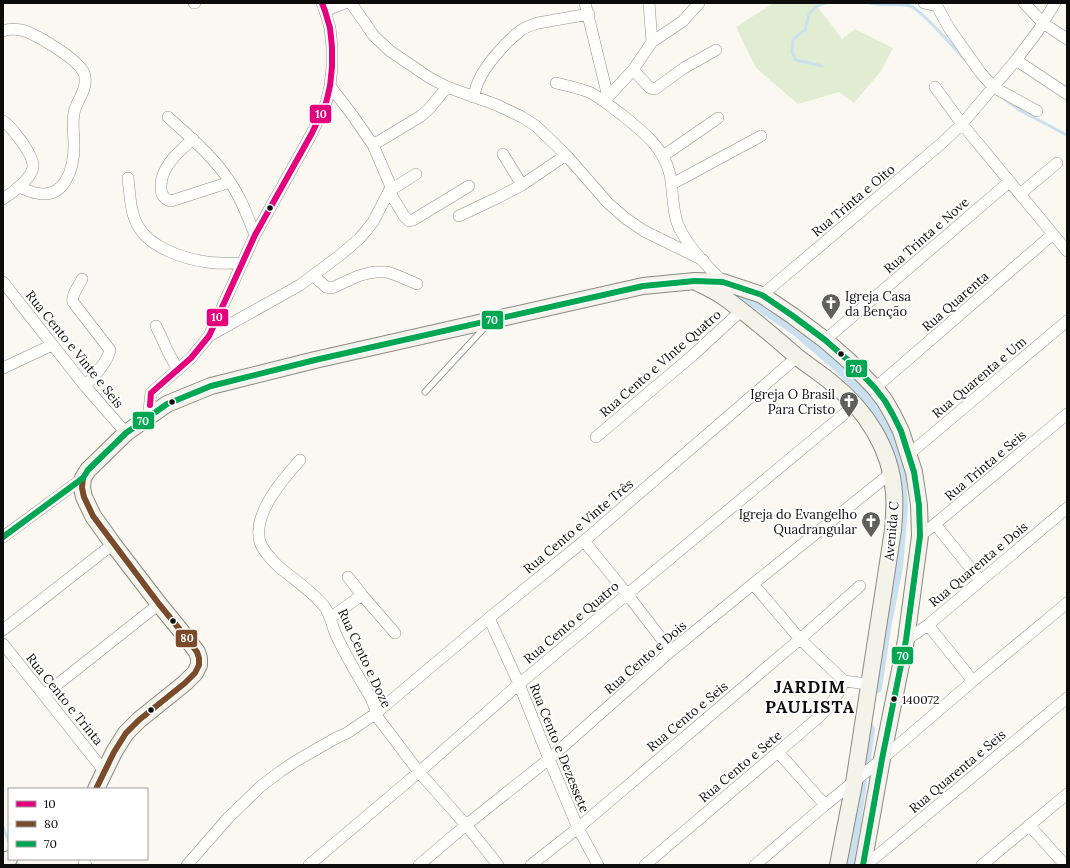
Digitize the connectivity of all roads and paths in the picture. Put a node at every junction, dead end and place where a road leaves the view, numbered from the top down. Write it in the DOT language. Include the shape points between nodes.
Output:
graph roads {
  1 [pos="344,3"];
  2 [pos="351,3"];
  3 [pos="649,3"];
  4 [pos="699,3"];
  5 [pos="924,3"];
  6 [pos="1024,3"];
  7 [pos="1055,3"];
  8 [pos="936,5"];
  9 [pos="323,7"];
  10 [pos="587,8"];
  11 [pos="1043,23"];
  12 [pos="3,31"];
  13 [pos="1067,39"];
  14 [pos="652,42"];
  15 [pos="716,50"];
  16 [pos="1016,60"];
  17 [pos="633,70"];
  18 [pos="556,83"];
  19 [pos="330,86"];
  20 [pos="447,87"];
  21 [pos="935,87"];
  22 [pos="993,87"];
  23 [pos="1067,94"];
  24 [pos="473,97"];
  25 [pos="606,99"];
  26 [pos="1037,111"];
  27 [pos="168,117"];
  28 [pos="718,118"];
  29 [pos="3,121"];
  30 [pos="962,124"];
  31 [pos="761,136"];
  32 [pos="193,139"];
  33 [pos="373,145"];
  34 [pos="502,154"];
  35 [pos="566,155"];
  36 [pos="663,156"];
  37 [pos="1057,163"];
  38 [pos="416,174"];
  39 [pos="128,178"];
  40 [pos="230,182"];
  41 [pos="1010,182"];
  42 [pos="672,184"];
  43 [pos="522,185"];
  44 [pos="468,186"];
  45 [pos="19,187"];
  46 [pos="390,190"];
  47 [pos="1020,194"];
  48 [pos="3,199"];
  49 [pos="459,216"];
  50 [pos="1053,234"];
  51 [pos="255,235"];
  52 [pos="1066,246"];
  53 [pos="702,260"];
  54 [pos="242,263"];
  55 [pos="314,276"];
  56 [pos="82,279"];
  57 [pos="695,281"];
  58 [pos="3,282"];
  59 [pos="723,282"];
  60 [pos="417,284"];
  61 [pos="762,295"];
  62 [pos="742,310"];
  63 [pos="491,320"];
  64 [pos="1067,321"];
  65 [pos="156,326"];
  66 [pos="209,336"];
  67 [pos="825,340"];
  68 [pos="52,345"];
  69 [pos="797,357"];
  70 [pos="3,368"];
  71 [pos="178,370"];
  72 [pos="85,386"];
  73 [pos="875,388"];
  74 [pos="425,392"];
  75 [pos="855,405"];
  76 [pos="1067,414"];
  77 [pos="148,419"];
  78 [pos="126,433"];
  79 [pos="596,437"];
  80 [pos="909,454"];
  81 [pos="300,460"];
  82 [pos="891,473"];
  83 [pos="83,478"];
  84 [pos="1067,508"];
  85 [pos="935,524"];
  86 [pos="920,536"];
  87 [pos="3,538"];
  88 [pos="584,541"];
  89 [pos="113,544"];
  90 [pos="348,576"];
  91 [pos="980,580"];
  92 [pos="753,584"];
  93 [pos="860,586"];
  94 [pos="627,594"];
  95 [pos="362,595"];
  96 [pos="1067,603"];
  97 [pos="159,604"];
  98 [pos="330,618"];
  99 [pos="489,618"];
  100 [pos="928,625"];
  101 [pos="3,630"];
  102 [pos="395,633"];
  103 [pos="800,639"];
  104 [pos="906,640"];
  105 [pos="3,644"];
  106 [pos="671,651"];
  107 [pos="844,681"];
  108 [pos="973,681"];
  109 [pos="519,684"];
  110 [pos="868,684"];
  111 [pos="44,695"];
  112 [pos="1067,698"];
  113 [pos="375,714"];
  114 [pos="778,752"];
  115 [pos="549,759"];
  116 [pos="882,759"];
  117 [pos="105,772"];
  118 [pos="419,772"];
  119 [pos="854,783"];
  120 [pos="97,788"];
  121 [pos="1067,794"];
  122 [pos="825,805"];
  123 [pos="466,825"];
  124 [pos="1029,825"];
  125 [pos="578,828"];
  126 [pos="871,863"];
  127 [pos="186,865"];
  128 [pos="309,865"];
  129 [pos="419,865"];
  130 [pos="498,865"];
  131 [pos="530,865"];
  132 [pos="598,865"];
  133 [pos="645,865"];
  134 [pos="755,865"];
  135 [pos="838,865"];
  136 [pos="982,865"];
  137 [pos="1065,865"];
  1 -- 9 [label="street"];
  2 -- 20 [label="street" via="374,36 390,51"];
  3 -- 14 [label="street"];
  4 -- 14 [label="street" via="683,21"];
  5 -- 8 [label="street"];
  6 -- 11 [label="street"];
  7 -- 11 [label="street, Rua Trinta e Oito"];
  8 -- 22 [label="street" via="949,28"];
  9 -- 19 [label="street" via="330,28 332,47"];
  10 -- 24 [label="street" via="522,30 486,69"];
  10 -- 25 [label="street"];
  11 -- 13 [label="street"];
  11 -- 16 [label="street, Rua Trinta e Oito"];
  12 -- 45 [label="street" via="21,30 34,35 75,61 86,78 74,112 73,164 64,184 54,192 45,194"];
  14 -- 17 [label="street"];
  15 -- 17 [label="street" via="684,68 655,89 650,88"];
  16 -- 22 [label="street, Rua Trinta e Oito"];
  16 -- 23 [label="street"];
  17 -- 25 [label="street"];
  18 -- 25 [label="street"];
  19 -- 33 [label="street"];
  19 -- 51 [label="street" via="326,103 312,133"];
  20 -- 24 [label="street"];
  20 -- 33 [label="street" via="421,116"];
  21 -- 30 [label="street"];
  22 -- 26 [label="street"];
  22 -- 30 [label="street, Rua Trinta e Oito"];
  24 -- 35 [label="street" via="522,117 536,126"];
  25 -- 36 [label="street" via="642,131"];
  27 -- 32 [label="street"];
  28 -- 36 [label="street"];
  29 -- 45 [label="street" via="23,144 34,164 29,176"];
  30 -- 41 [label="street"];
  30 -- 61 [label="street, Rua Trinta e Oito"];
  31 -- 42 [label="street"];
  32 -- 40 [label="street"];
  32 -- 40 [label="street" via="177,153 165,170 160,189 164,198 171,201"];
  33 -- 46 [label="street"];
  34 -- 43 [label="street"];
  35 -- 43 [label="street"];
  35 -- 53 [label="street" via="625,218 644,231"];
  36 -- 42 [label="street"];
  37 -- 47 [label="street"];
  38 -- 46 [label="street"];
  39 -- 54 [label="street" via="134,219 138,228 149,239 163,249 193,260 209,263"];
  40 -- 51 [label="street" via="238,194"];
  41 -- 47 [label="street"];
  41 -- 67 [label="street, Rua Trinta e Nove"];
  42 -- 53 [label="street" via="674,213 679,226"];
  43 -- 49 [label="street"];
  44 -- 46 [label="street" via="409,221"];
  45 -- 48 [label="street"];
  46 -- 55 [label="street" via="373,222 359,239"];
  47 -- 50 [label="street"];
  50 -- 52 [label="street"];
  50 -- 73 [label="street, Rua Quarenta"];
  51 -- 54 [label="street"];
  53 -- 59 [label="street"];
  54 -- 66 [label="street"];
  55 -- 60 [label="street" via="326,287 332,288 358,276 376,272 387,272"];
  55 -- 66 [label="street"];
  56 -- 72 [label="street" via="72,299 73,302 110,350 104,363"];
  57 -- 59 [label="main road"];
  57 -- 62 [label="main road, Avenida C"];
  57 -- 63 [label="main road" via="644,286"];
  58 -- 68 [label="street, Rua Cento e Vinte e Seis"];
  59 -- 61 [label="main road"];
  61 -- 67 [label="main road"];
  62 -- 69 [label="main road, Avenida C"];
  62 -- 79 [label="street, Rua Cento e VInte Quatro"];
  63 -- 74 [label="lane"];
  63 -- 77 [label="main road" via="211,386 167,404"];
  64 -- 80 [label="street, Rua Quarenta e Um"];
  65 -- 71 [label="street"];
  66 -- 71 [label="street"];
  67 -- 73 [label="main road"];
  68 -- 70 [label="street"];
  68 -- 72 [label="street, Rua Cento e Vinte e Seis"];
  69 -- 75 [label="main road, Avenida C" via="833,384"];
  69 -- 88 [label="street, Rua Cento e Vinte Três"];
  71 -- 77 [label="street" via="151,393"];
  72 -- 78 [label="street, Rua Cento e Vinte e Seis"];
  73 -- 80 [label="main road" via="893,415"];
  75 -- 82 [label="main road, Avenida C" via="879,440"];
  75 -- 94 [label="street, Rua Cento e Quatro"];
  76 -- 85 [label="street, Rua Trinta e Seis"];
  77 -- 78 [label="main road"];
  78 -- 83 [label="main road"];
  80 -- 86 [label="main road" via="919,505"];
  81 -- 98 [label="street, Rua Cento e Doze" via="274,493 260,520 258,532 263,550 323,605"];
  82 -- 92 [label="street, Rua Cento e Dois"];
  82 -- 110 [label="main road, Avenida C" via="894,494 893,530"];
  83 -- 87 [label="street"];
  83 -- 89 [label="main road" via="84,497 93,516"];
  84 -- 91 [label="street, Rua Quarenta e Dois"];
  85 -- 86 [label="street, Rua Trinta e Seis"];
  85 -- 91 [label="street"];
  86 -- 104 [label="main road"];
  88 -- 94 [label="street"];
  88 -- 99 [label="street, Rua Cento e Vinte Três"];
  89 -- 97 [label="main road"];
  89 -- 101 [label="street"];
  90 -- 95 [label="street"];
  91 -- 100 [label="street, Rua Quarenta e Dois"];
  92 -- 103 [label="street"];
  92 -- 106 [label="street, Rua Cento e Dois"];
  93 -- 103 [label="street, Rua Cento e Seis"];
  94 -- 106 [label="street"];
  94 -- 109 [label="street, Rua Cento e Quatro"];
  95 -- 98 [label="street"];
  95 -- 102 [label="street"];
  96 -- 108 [label="street"];
  97 -- 111 [label="street"];
  97 -- 117 [label="main road" via="197,652 199,665 185,683 126,733"];
  98 -- 113 [label="street, Rua Cento e Doze" via="371,698"];
  99 -- 109 [label="street, Rua Cento e Dezessete"];
  99 -- 113 [label="street, Rua Cento e Vinte Três"];
  100 -- 104 [label="street, Rua Quarenta e Dois"];
  100 -- 108 [label="street"];
  103 -- 107 [label="street"];
  103 -- 125 [label="street, Rua Cento e Seis"];
  104 -- 116 [label="main road"];
  105 -- 111 [label="street, Rua Cento e Trinta"];
  106 -- 115 [label="street, Rua Cento e Dois"];
  107 -- 110 [label="street"];
  107 -- 114 [label="street, Rua Cento e Sete" via="831,704 819,717"];
  108 -- 116 [label="street"];
  109 -- 115 [label="street, Rua Cento e Dezessete"];
  109 -- 118 [label="street, Rua Cento e Quatro"];
  110 -- 119 [label="main road, Avenida C"];
  111 -- 117 [label="street, Rua Cento e Trinta"];
  112 -- 126 [label="street, Rua Quarenta e Seis"];
  113 -- 118 [label="street, Rua Cento e Doze"];
  113 -- 127 [label="street, Rua Cento e Vinte Três" via="347,733 296,761 261,786"];
  114 -- 122 [label="street"];
  114 -- 133 [label="street, Rua Cento e Sete"];
  115 -- 123 [label="street, Rua Cento e Dois"];
  115 -- 125 [label="street, Rua Cento e Dezessete"];
  116 -- 119 [label="street"];
  116 -- 126 [label="main road"];
  117 -- 120 [label="main road"];
  118 -- 123 [label="street, Rua Cento e Doze"];
  118 -- 128 [label="street, Rua Cento e Quatro"];
  119 -- 122 [label="street"];
  119 -- 135 [label="main road, Avenida C"];
  121 -- 124 [label="street"];
  122 -- 134 [label="street"];
  123 -- 129 [label="street, Rua Cento e Dois"];
  123 -- 130 [label="street, Rua Cento e Doze"];
  124 -- 136 [label="street"];
  124 -- 137 [label="street"];
  125 -- 131 [label="street, Rua Cento e Seis"];
  125 -- 132 [label="street, Rua Cento e Dezessete"];
}
